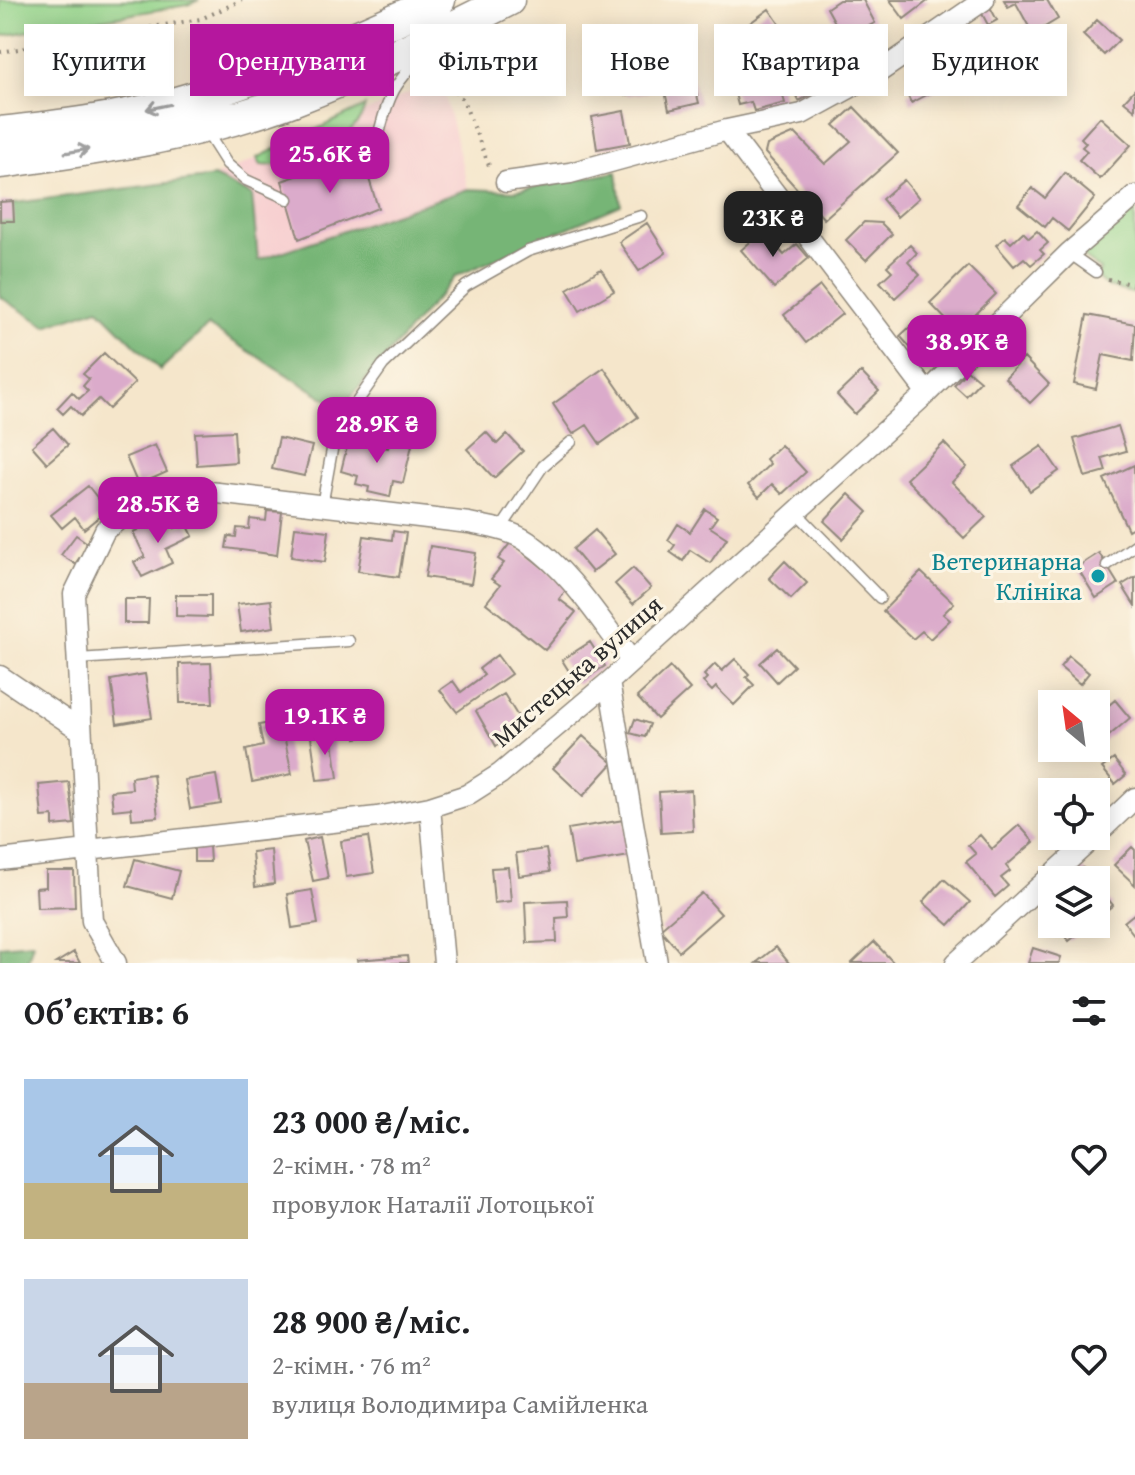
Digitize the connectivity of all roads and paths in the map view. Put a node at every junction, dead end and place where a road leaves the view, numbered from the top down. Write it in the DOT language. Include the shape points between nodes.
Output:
graph roads {
  1 [pos="242,0"];
  2 [pos="439,0"];
  3 [pos="508,0"];
  4 [pos="984,0"];
  5 [pos="476,24"];
  6 [pos="0,52"];
  7 [pos="410,59"];
  8 [pos="410,76"];
  9 [pos="460,96"];
  10 [pos="202,126"];
  11 [pos="727,130"];
  12 [pos="0,133"];
  13 [pos="0,162"];
  14 [pos="366,169"];
  15 [pos="506,182"];
  16 [pos="1135,196"];
  17 [pos="288,199"];
  18 [pos="641,216"];
  19 [pos="1069,253"];
  20 [pos="1096,272"];
  21 [pos="1135,285"];
  22 [pos="927,393"];
  23 [pos="571,442"];
  24 [pos="322,506"];
  25 [pos="796,512"];
  26 [pos="500,530"];
  27 [pos="1135,545"];
  28 [pos="1107,565"];
  29 [pos="880,598"];
  30 [pos="349,641"];
  31 [pos="78,659"];
  32 [pos="631,660"];
  33 [pos="0,676"];
  34 [pos="609,682"];
  35 [pos="80,730"];
  36 [pos="1135,798"];
  37 [pos="430,807"];
  38 [pos="1110,821"];
  39 [pos="86,848"];
  40 [pos="1080,850"];
  41 [pos="0,860"];
  42 [pos="976,955"];
  43 [pos="116,963"];
  44 [pos="444,963"];
  45 [pos="657,963"];
  46 [pos="956,963"];
  1 -- 6 [label="path" via="201,19"];
  2 -- 12 [label="main road, one-way" via="314,56 170,105"];
  3 -- 5 [label="main road"];
  4 -- 11 [label="street" via="879,72 802,114"];
  7 -- 10 [label="main road"];
  8 -- 14 [label="lane" via="395,88"];
  9 -- 15 [label="path" via="492,171"];
  13 -- 10 [label="main road, one-way"];
  10 -- 17 [label="lane" via="227,164 246,180"];
  11 -- 15 [label="street" via="570,173"];
  11 -- 22 [label="street"];
  16 -- 19 [label="street, Мистецька вулиця"];
  18 -- 24 [label="lane" via="528,251 466,286 383,365 335,433"];
  19 -- 20 [label="lane"];
  19 -- 22 [label="street, Мистецька вулиця"];
  20 -- 21 [label="path"];
  22 -- 25 [label="street, Мистецька вулиця"];
  23 -- 26 [label="lane" via="543,466"];
  24 -- 26 [label="street"];
  24 -- 31 [label="street" via="193,490 144,500 105,530 78,583"];
  25 -- 29 [label="lane"];
  25 -- 32 [label="street, Мистецька вулиця"];
  26 -- 32 [label="street" via="527,541 570,578"];
  27 -- 28 [label="lane"];
  30 -- 31 [label="lane"];
  31 -- 35 [label="street"];
  32 -- 34 [label="street, Мистецька вулиця"];
  33 -- 35 [label="street"];
  34 -- 37 [label="street, Мистецька вулиця" via="500,774 467,795"];
  34 -- 45 [label="street"];
  35 -- 39 [label="street"];
  36 -- 38 [label="street"];
  37 -- 39 [label="street, Мистецька вулиця"];
  37 -- 44 [label="street"];
  39 -- 41 [label="street, Мистецька вулиця"];
  39 -- 43 [label="street" via="92,921"];
  40 -- 42 [label="street"];
  42 -- 46 [label="street"];
}
